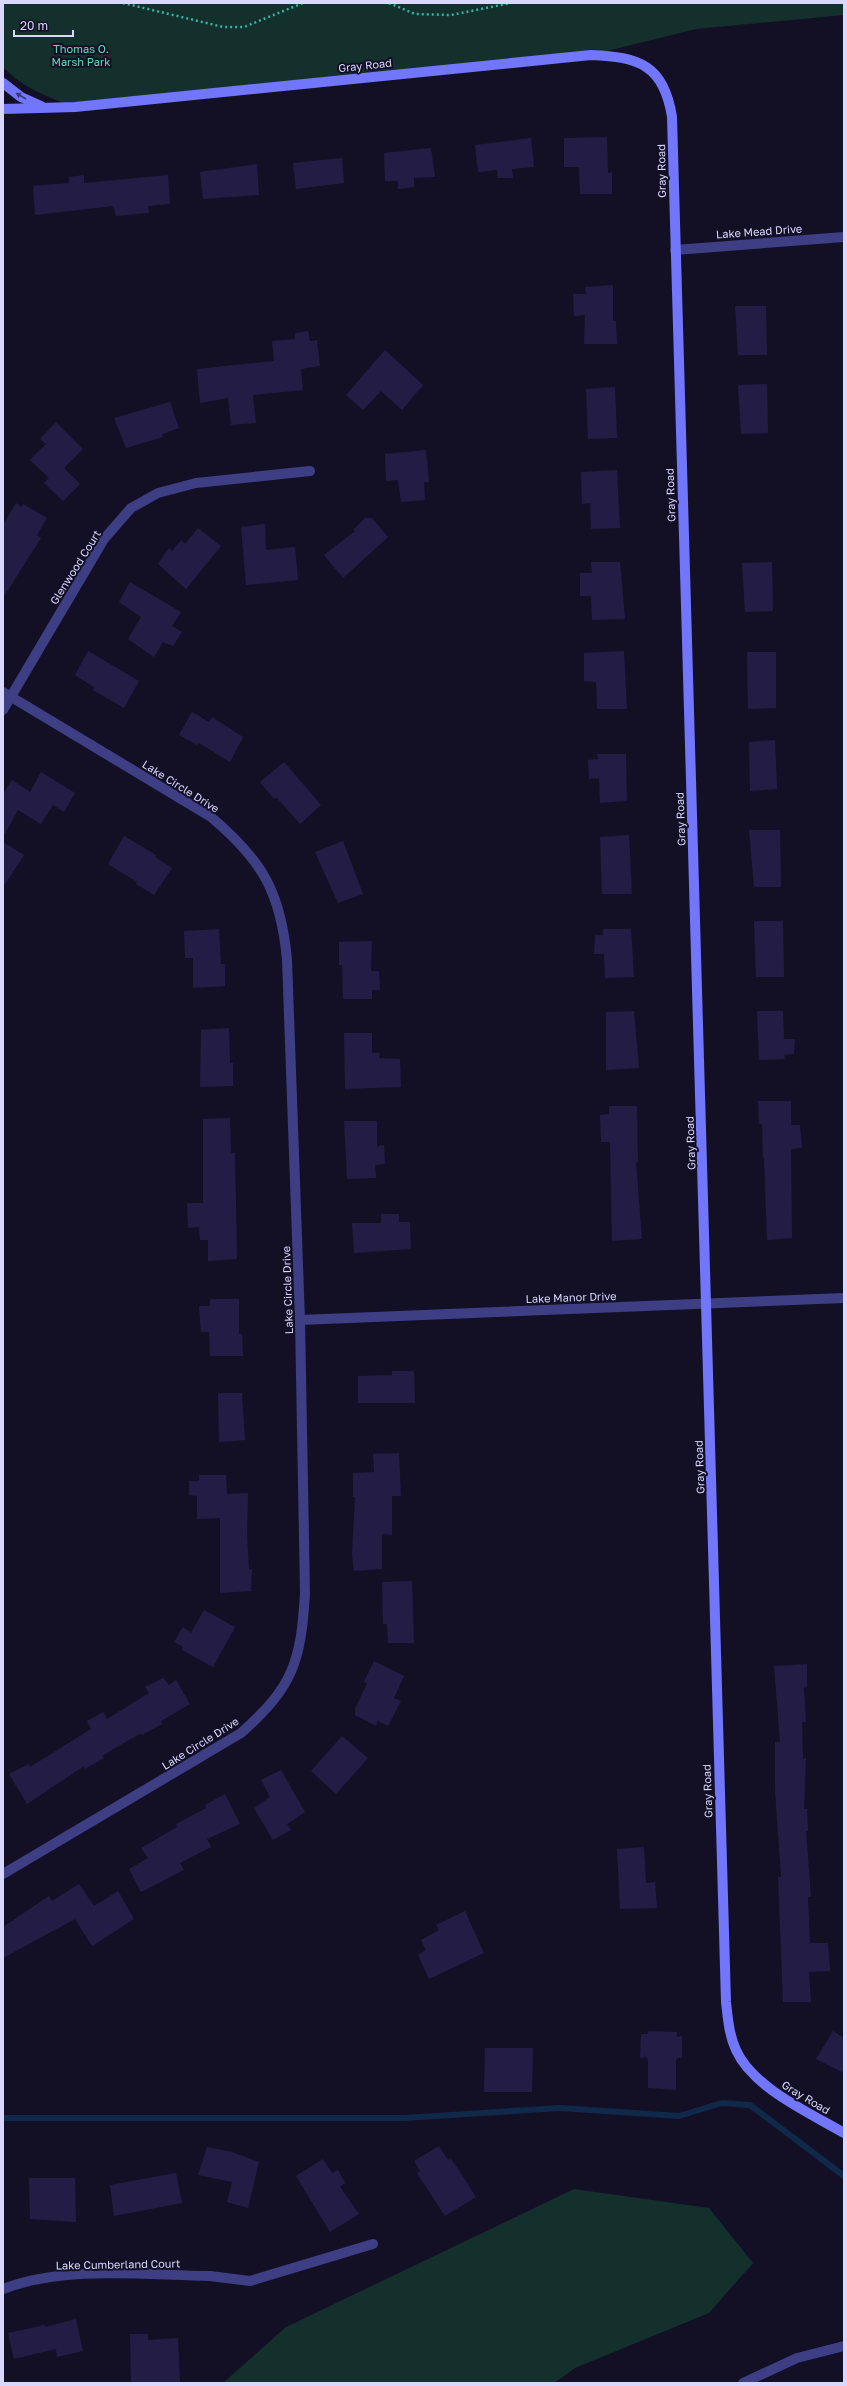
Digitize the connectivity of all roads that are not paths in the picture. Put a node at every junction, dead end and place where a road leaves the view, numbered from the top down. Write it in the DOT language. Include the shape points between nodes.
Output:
graph roads {
  1 [pos="3,83"];
  2 [pos="41,106"];
  3 [pos="3,109"];
  4 [pos="844,237"];
  5 [pos="675,250"];
  6 [pos="310,471"];
  7 [pos="7,694"];
  8 [pos="3,710"];
  9 [pos="844,1298"];
  10 [pos="706,1303"];
  11 [pos="300,1320"];
  12 [pos="3,1874"];
  13 [pos="844,2134"];
  14 [pos="373,2244"];
  15 [pos="3,2289"];
  16 [pos="844,2346"];
  17 [pos="743,2383"];
  2 -- 1 [label="street, Gray Road, one-way" via="21,97"];
  2 -- 3 [label="street, Gray Road"];
  2 -- 5 [label="street, Gray Road" via="75,107 591,55 618,56 644,65 657,76 665,87 669,100 672,117"];
  4 -- 5 [label="street, Lake Mead Drive"];
  5 -- 10 [label="street, Gray Road"];
  6 -- 7 [label="street, Glenwood Court" via="196,483 158,493 131,508 104,539"];
  7 -- 8 [label="street, Glenwood Court"];
  7 -- 11 [label="street, Lake Circle Drive" via="211,817 245,848 271,887 281,916 288,960"];
  9 -- 10 [label="street, Lake Manor Drive"];
  10 -- 11 [label="street, Lake Manor Drive"];
  10 -- 13 [label="street, Gray Road" via="724,1976 728,2023 736,2050 756,2076 773,2090"];
  11 -- 12 [label="street, Lake Circle Drive" via="305,1593 298,1655 284,1687 266,1711 241,1733"];
  14 -- 15 [label="street, Lake Cumberland Court" via="250,2281 210,2276 74,2274 30,2280"];
  16 -- 17 [label="street" via="797,2358"];
}
